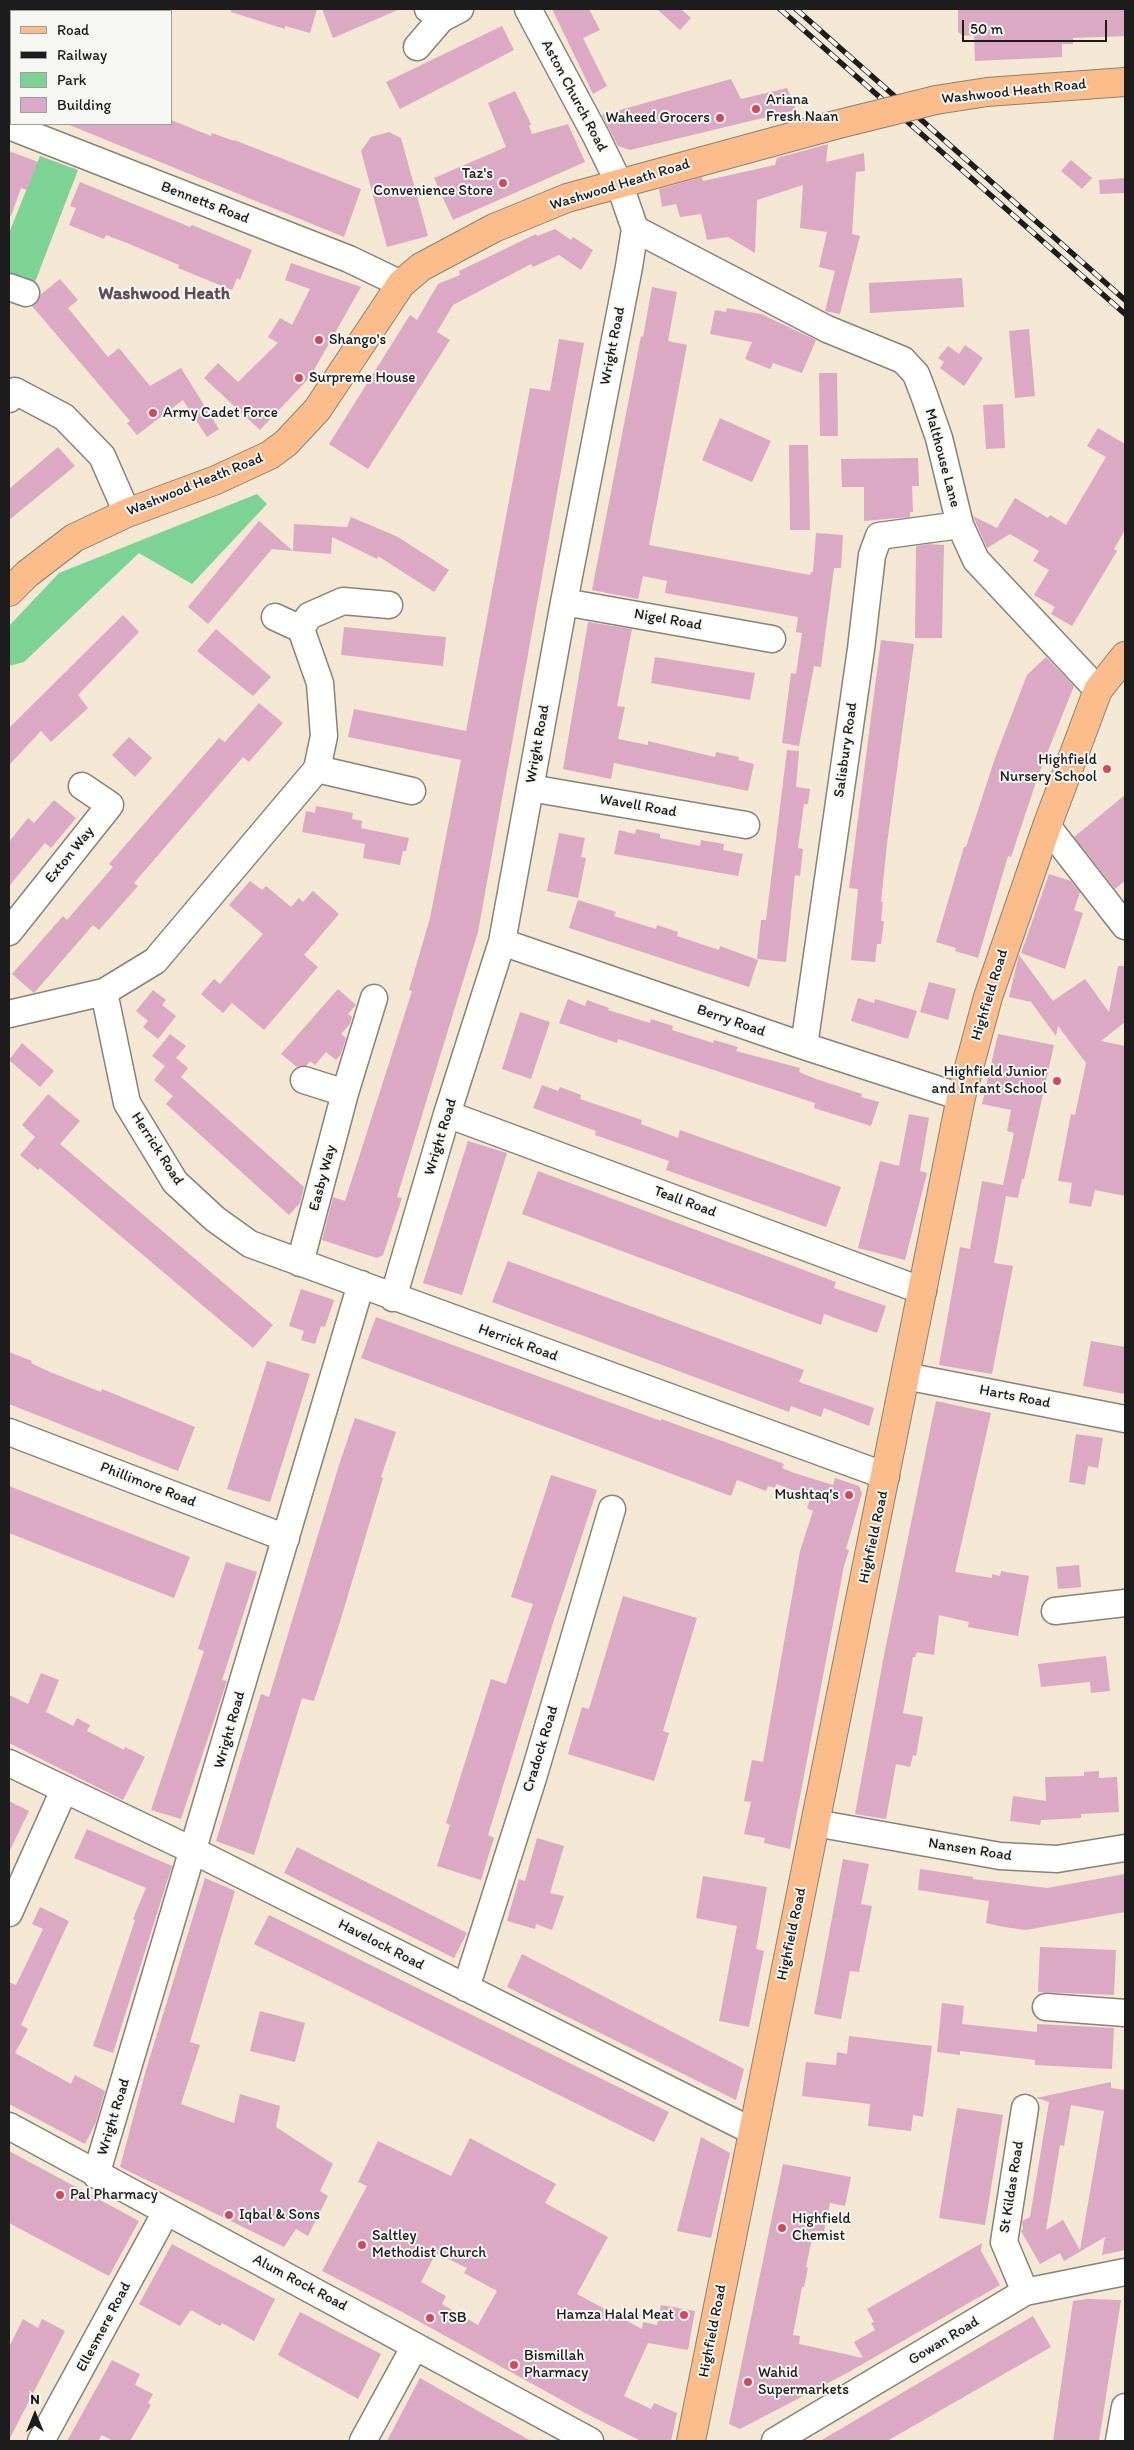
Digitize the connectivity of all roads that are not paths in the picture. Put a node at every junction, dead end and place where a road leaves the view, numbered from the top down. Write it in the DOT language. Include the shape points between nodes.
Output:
graph roads {
  1 [pos="528,9"];
  2 [pos="443,12"];
  3 [pos="417,47"];
  4 [pos="1125,82"];
  5 [pos="9,126"];
  6 [pos="619,183"];
  7 [pos="635,229"];
  8 [pos="401,284"];
  9 [pos="11,387"];
  10 [pos="127,513"];
  11 [pos="960,525"];
  12 [pos="9,592"];
  13 [pos="564,602"];
  14 [pos="389,605"];
  15 [pos="276,617"];
  16 [pos="301,629"];
  17 [pos="772,639"];
  18 [pos="1125,656"];
  19 [pos="1098,690"];
  20 [pos="316,769"];
  21 [pos="82,786"];
  22 [pos="530,788"];
  23 [pos="412,790"];
  24 [pos="746,824"];
  25 [pos="1047,826"];
  26 [pos="1125,926"];
  27 [pos="9,932"];
  28 [pos="502,942"];
  29 [pos="104,992"];
  30 [pos="374,998"];
  31 [pos="9,1014"];
  32 [pos="804,1046"];
  33 [pos="304,1080"];
  34 [pos="345,1093"];
  35 [pos="961,1096"];
  36 [pos="447,1114"];
  37 [pos="300,1263"];
  38 [pos="361,1284"];
  39 [pos="923,1291"];
  40 [pos="393,1298"];
  41 [pos="905,1376"];
  42 [pos="1125,1419"];
  43 [pos="9,1432"];
  44 [pos="886,1476"];
  45 [pos="612,1509"];
  46 [pos="286,1538"];
  47 [pos="1125,1603"];
  48 [pos="1055,1611"];
  49 [pos="9,1763"];
  50 [pos="64,1790"];
  51 [pos="815,1823"];
  52 [pos="1125,1848"];
  53 [pos="194,1851"];
  54 [pos="9,1913"];
  55 [pos="466,1988"];
  56 [pos="1046,2007"];
  57 [pos="1125,2013"];
  58 [pos="1025,2108"];
  59 [pos="9,2126"];
  60 [pos="752,2131"];
  61 [pos="96,2174"];
  62 [pos="166,2212"];
  63 [pos="1125,2272"];
  64 [pos="1026,2292"];
  65 [pos="415,2346"];
  66 [pos="1125,2407"];
  67 [pos="41,2441"];
  68 [pos="362,2441"];
  69 [pos="590,2441"];
  70 [pos="691,2441"];
  71 [pos="776,2441"];
  72 [pos="1119,2441"];
  1 -- 6 [label="street, Aston Church Road"];
  2 -- 3 [label="street"];
  4 -- 6 [label="main road, Washwood Heath Road, bridge" via="987,92 936,100"];
  5 -- 8 [label="street, Bennetts Road"];
  6 -- 7 [label="street, Wright Road"];
  6 -- 8 [label="main road, Washwood Heath Road" via="567,198 494,228 421,267"];
  7 -- 11 [label="street, Malthouse Lane" via="827,329 903,360 916,374 939,438"];
  7 -- 13 [label="street, Wright Road"];
  8 -- 10 [label="main road, Washwood Heath Road" via="317,410 286,443 216,480"];
  9 -- 10 [label="street" via="64,417 102,456"];
  10 -- 12 [label="main road, Washwood Heath Road" via="74,538"];
  11 -- 19 [label="street, Malthouse Lane" via="976,560"];
  11 -- 32 [label="street, Salisbury Road" via="879,536 872,555"];
  13 -- 17 [label="street, Nigel Road"];
  13 -- 22 [label="street, Wright Road"];
  14 -- 16 [label="street" via="343,601 309,616"];
  15 -- 16 [label="street"];
  16 -- 20 [label="street" via="320,684 324,736"];
  18 -- 19 [label="main road, Highfield Road"];
  19 -- 25 [label="main road, Highfield Road"];
  20 -- 23 [label="street"];
  20 -- 29 [label="street" via="156,961"];
  21 -- 27 [label="street, Exton Way" via="110,805"];
  22 -- 24 [label="street, Wavell Road"];
  22 -- 28 [label="street, Wright Road"];
  25 -- 26 [label="street"];
  25 -- 35 [label="main road, Highfield Road" via="988,997"];
  28 -- 32 [label="street, Berry Road"];
  28 -- 36 [label="street, Wright Road"];
  29 -- 31 [label="street"];
  29 -- 37 [label="street, Herrick Road" via="127,1103 175,1182 215,1220 250,1244"];
  30 -- 34 [label="street, Easby Way"];
  32 -- 35 [label="street, Berry Road"];
  33 -- 34 [label="street"];
  34 -- 37 [label="street, Easby Way"];
  35 -- 39 [label="main road, Highfield Road"];
  36 -- 39 [label="street, Teall Road"];
  36 -- 40 [label="street, Wright Road"];
  37 -- 38 [label="street, Herrick Road"];
  38 -- 40 [label="street, Herrick Road"];
  38 -- 46 [label="street, Wright Road"];
  39 -- 41 [label="main road, Highfield Road"];
  40 -- 44 [label="street, Herrick Road"];
  41 -- 42 [label="street, Harts Road"];
  41 -- 44 [label="main road, Highfield Road"];
  43 -- 46 [label="street, Phillimore Road"];
  44 -- 51 [label="main road, Highfield Road"];
  45 -- 55 [label="street, Cradock Road" via="533,1778"];
  46 -- 53 [label="street, Wright Road"];
  47 -- 48 [label="street"];
  49 -- 50 [label="street, Havelock Road"];
  50 -- 53 [label="street, Havelock Road"];
  50 -- 54 [label="street"];
  51 -- 52 [label="street, Nansen Road" via="1000,1856 1057,1859"];
  51 -- 60 [label="main road, Highfield Road"];
  53 -- 55 [label="street, Havelock Road"];
  53 -- 61 [label="street, Wright Road"];
  55 -- 60 [label="street, Havelock Road"];
  56 -- 57 [label="street"];
  58 -- 64 [label="street, St Kildas Road" via="1004,2242"];
  59 -- 61 [label="street, Alum Rock Road"];
  60 -- 70 [label="main road, Highfield Road"];
  61 -- 62 [label="street, Alum Rock Road"];
  62 -- 65 [label="street, Alum Rock Road"];
  62 -- 67 [label="street, Ellesmere Road"];
  63 -- 64 [label="street, Gowan Road"];
  64 -- 71 [label="street, Gowan Road"];
  65 -- 68 [label="street"];
  65 -- 69 [label="street, Alum Rock Road"];
  66 -- 72 [label="street"];
}
